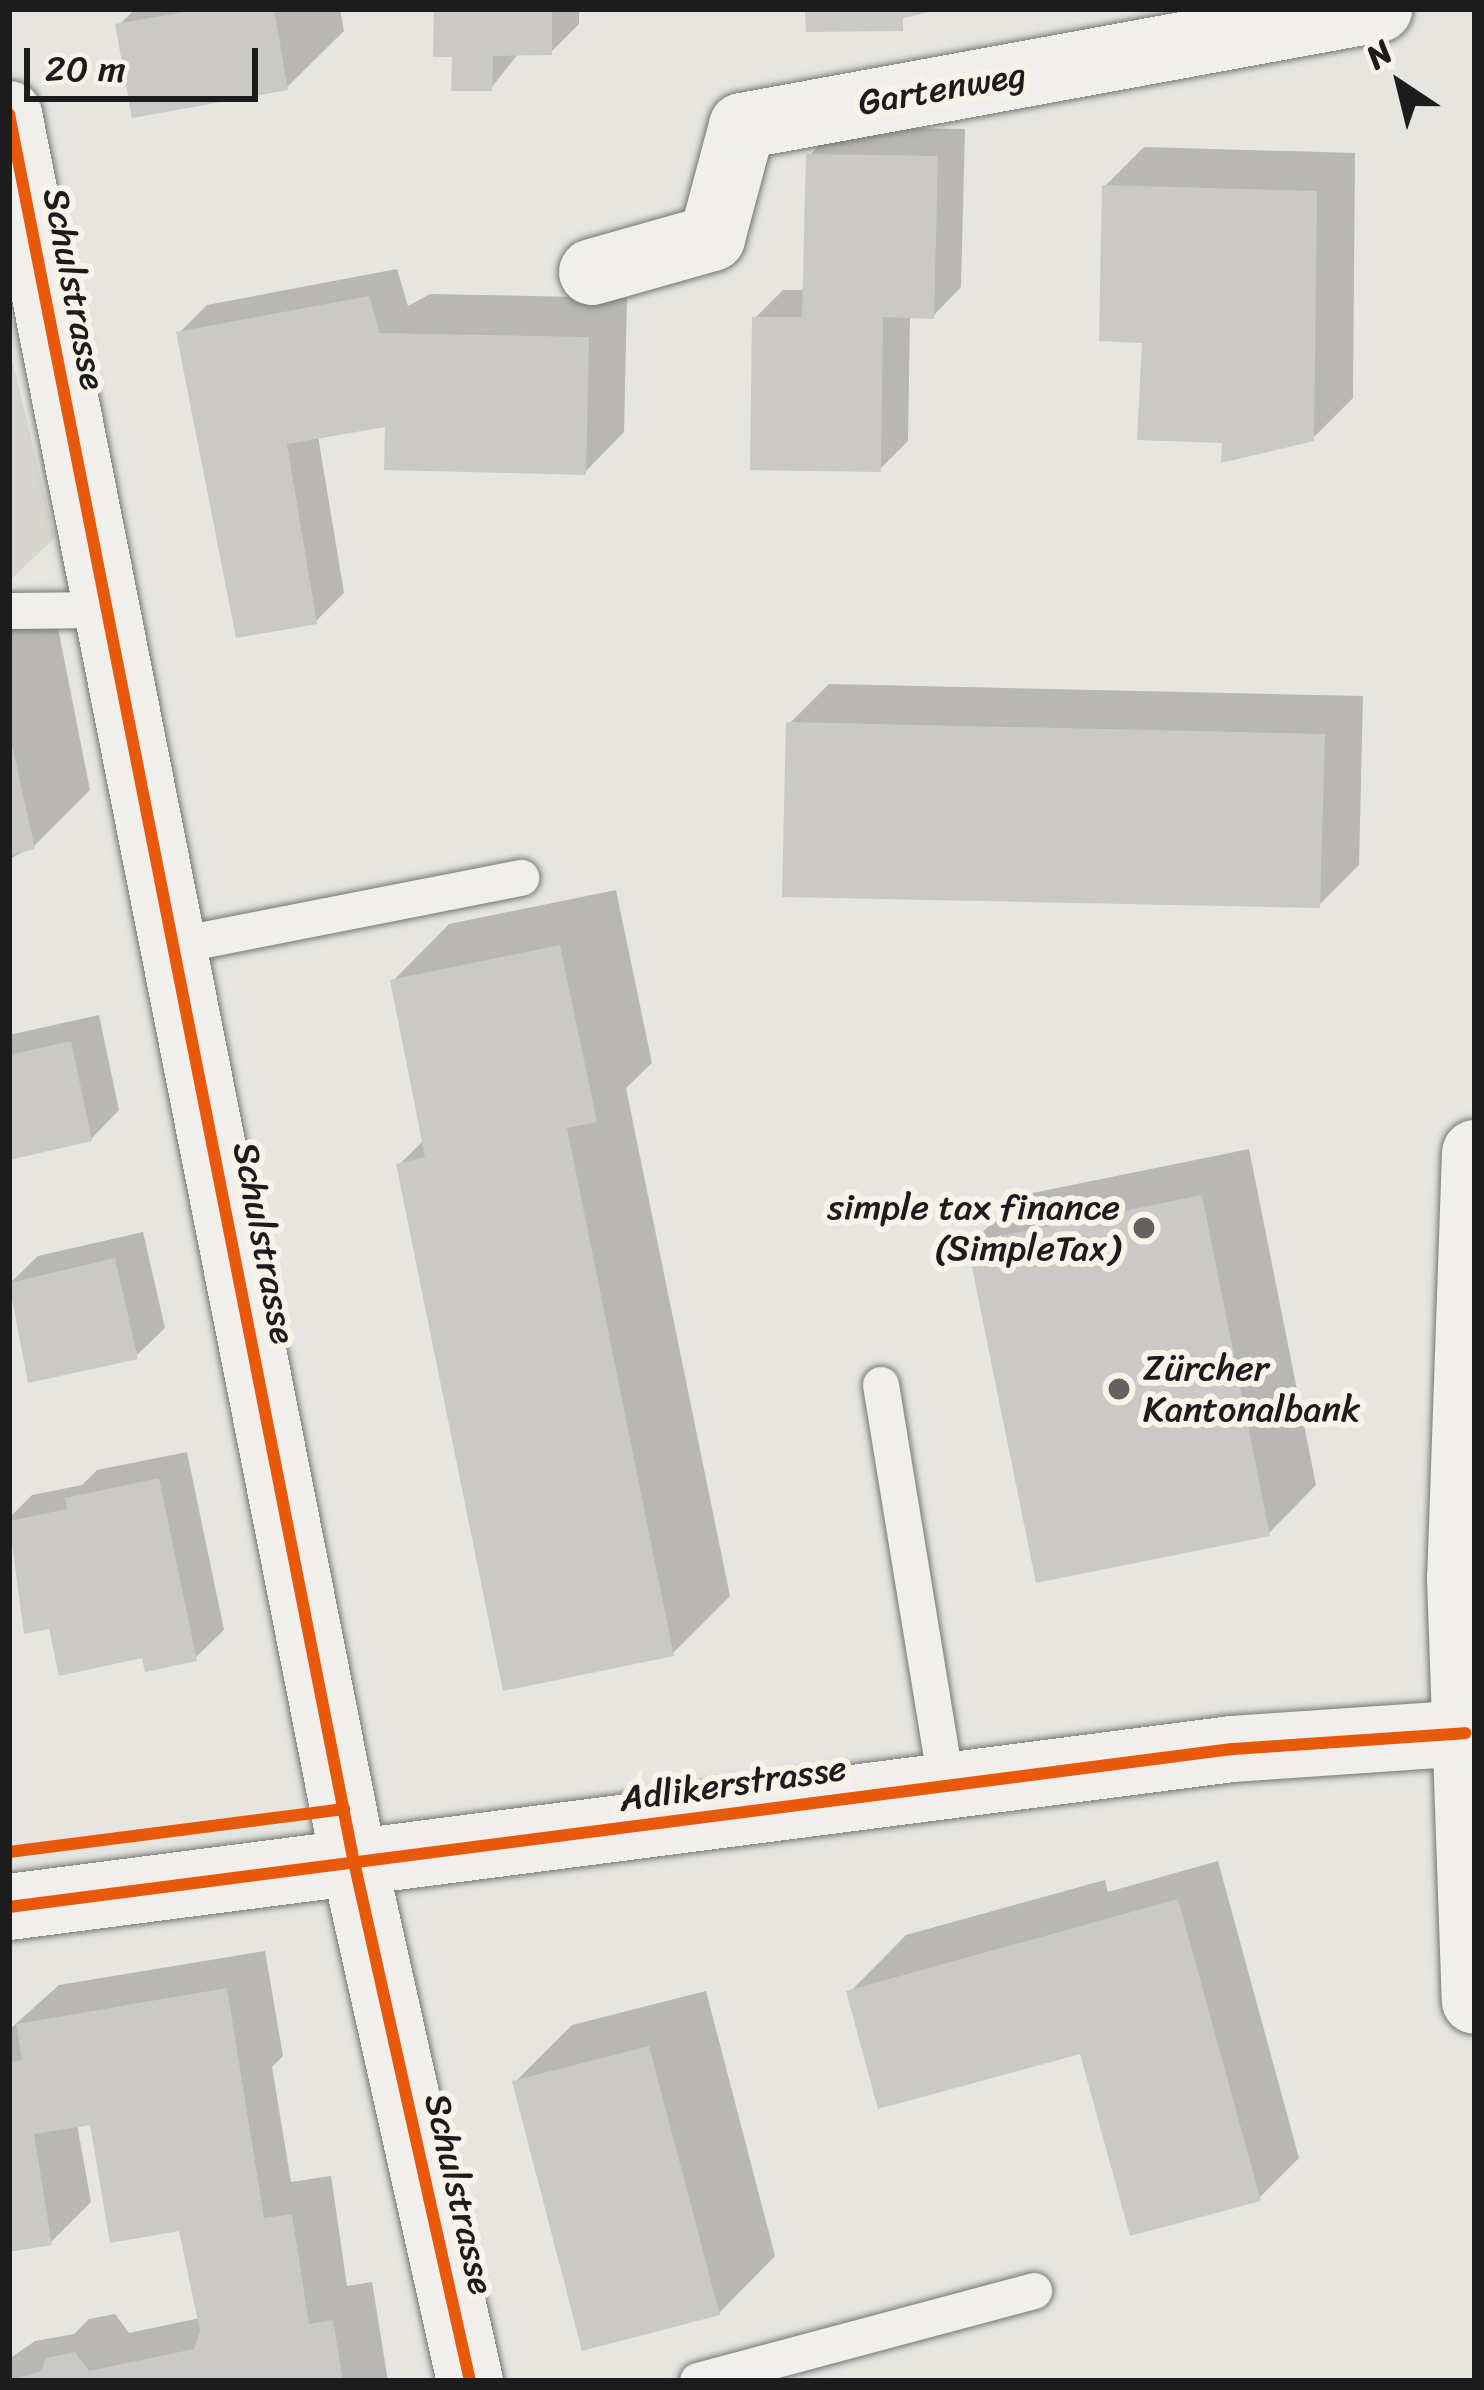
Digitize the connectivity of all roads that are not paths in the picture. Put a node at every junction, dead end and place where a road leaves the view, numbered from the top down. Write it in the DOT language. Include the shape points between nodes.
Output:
graph roads {
  1 [pos="1379,9"];
  2 [pos="9,114"];
  3 [pos="592,272"];
  4 [pos="107,610"];
  5 [pos="9,611"];
  6 [pos="521,878"];
  7 [pos="175,946"];
  8 [pos="1475,1153"];
  9 [pos="881,1384"];
  10 [pos="1465,1733"];
  11 [pos="947,1786"];
  12 [pos="354,1862"];
  13 [pos="9,1906"];
  14 [pos="1475,2001"];
  15 [pos="1034,2291"];
  16 [pos="470,2381"];
  17 [pos="698,2381"];
  1 -- 3 [label="street, Gartenweg" via="742,126 712,238"];
  2 -- 4 [label="street, Schulstrasse"];
  4 -- 5 [label="lane"];
  4 -- 7 [label="street, Schulstrasse"];
  6 -- 7 [label="lane"];
  7 -- 12 [label="street, Schulstrasse"];
  8 -- 10 [label="street" via="1460,1578"];
  9 -- 11 [label="lane"];
  10 -- 11 [label="street, Adlikerstrasse" via="1352,1736"];
  10 -- 14 [label="street"];
  11 -- 12 [label="street, Adlikerstrasse"];
  12 -- 13 [label="street, Adlikerstrasse"];
  12 -- 16 [label="street, Schulstrasse"];
  15 -- 17 [label="lane"];
}
